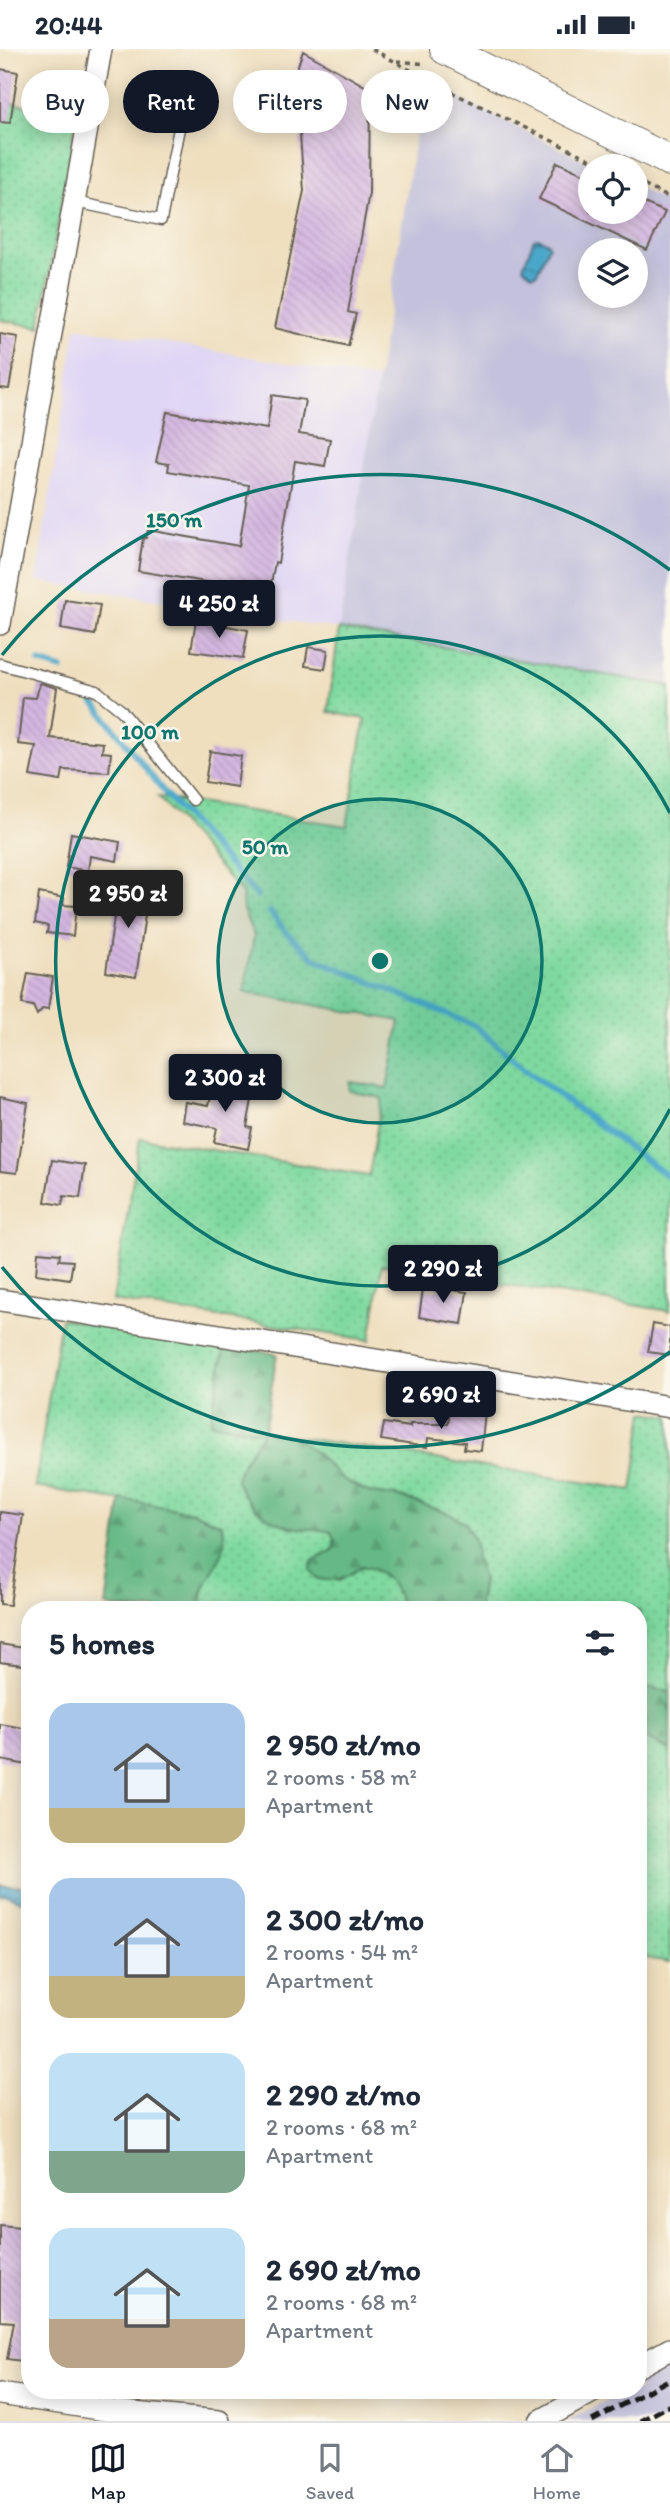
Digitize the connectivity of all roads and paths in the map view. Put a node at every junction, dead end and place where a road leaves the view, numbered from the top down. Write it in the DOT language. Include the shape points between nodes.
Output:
graph roads {
  1 [pos="101,49"];
  2 [pos="372,49"];
  3 [pos="445,49"];
  4 [pos="178,133"];
  5 [pos="579,154"];
  6 [pos="670,162"];
  7 [pos="648,187"];
  8 [pos="670,198"];
  9 [pos="75,202"];
  10 [pos="0,624"];
  11 [pos="0,664"];
  12 [pos="193,800"];
  13 [pos="0,1300"];
  14 [pos="670,1407"];
  15 [pos="670,2349"];
  16 [pos="647,2362"];
  17 [pos="0,2393"];
  18 [pos="21,2396"];
  19 [pos="37,2399"];
  20 [pos="580,2399"];
  21 [pos="219,2421"];
  22 [pos="540,2421"];
  1 -- 9 [label="street"];
  2 -- 5 [label="path"];
  3 -- 6 [label="street"];
  4 -- 9 [label="lane" via="161,220"];
  7 -- 8 [label="path"];
  9 -- 10 [label="street"];
  11 -- 12 [label="lane" via="97,691 122,711"];
  13 -- 14 [label="street"];
  15 -- 16 [label="street"];
  17 -- 18 [label="street"];
  19 -- 21 [label="street"];
  20 -- 22 [label="street"];
}
